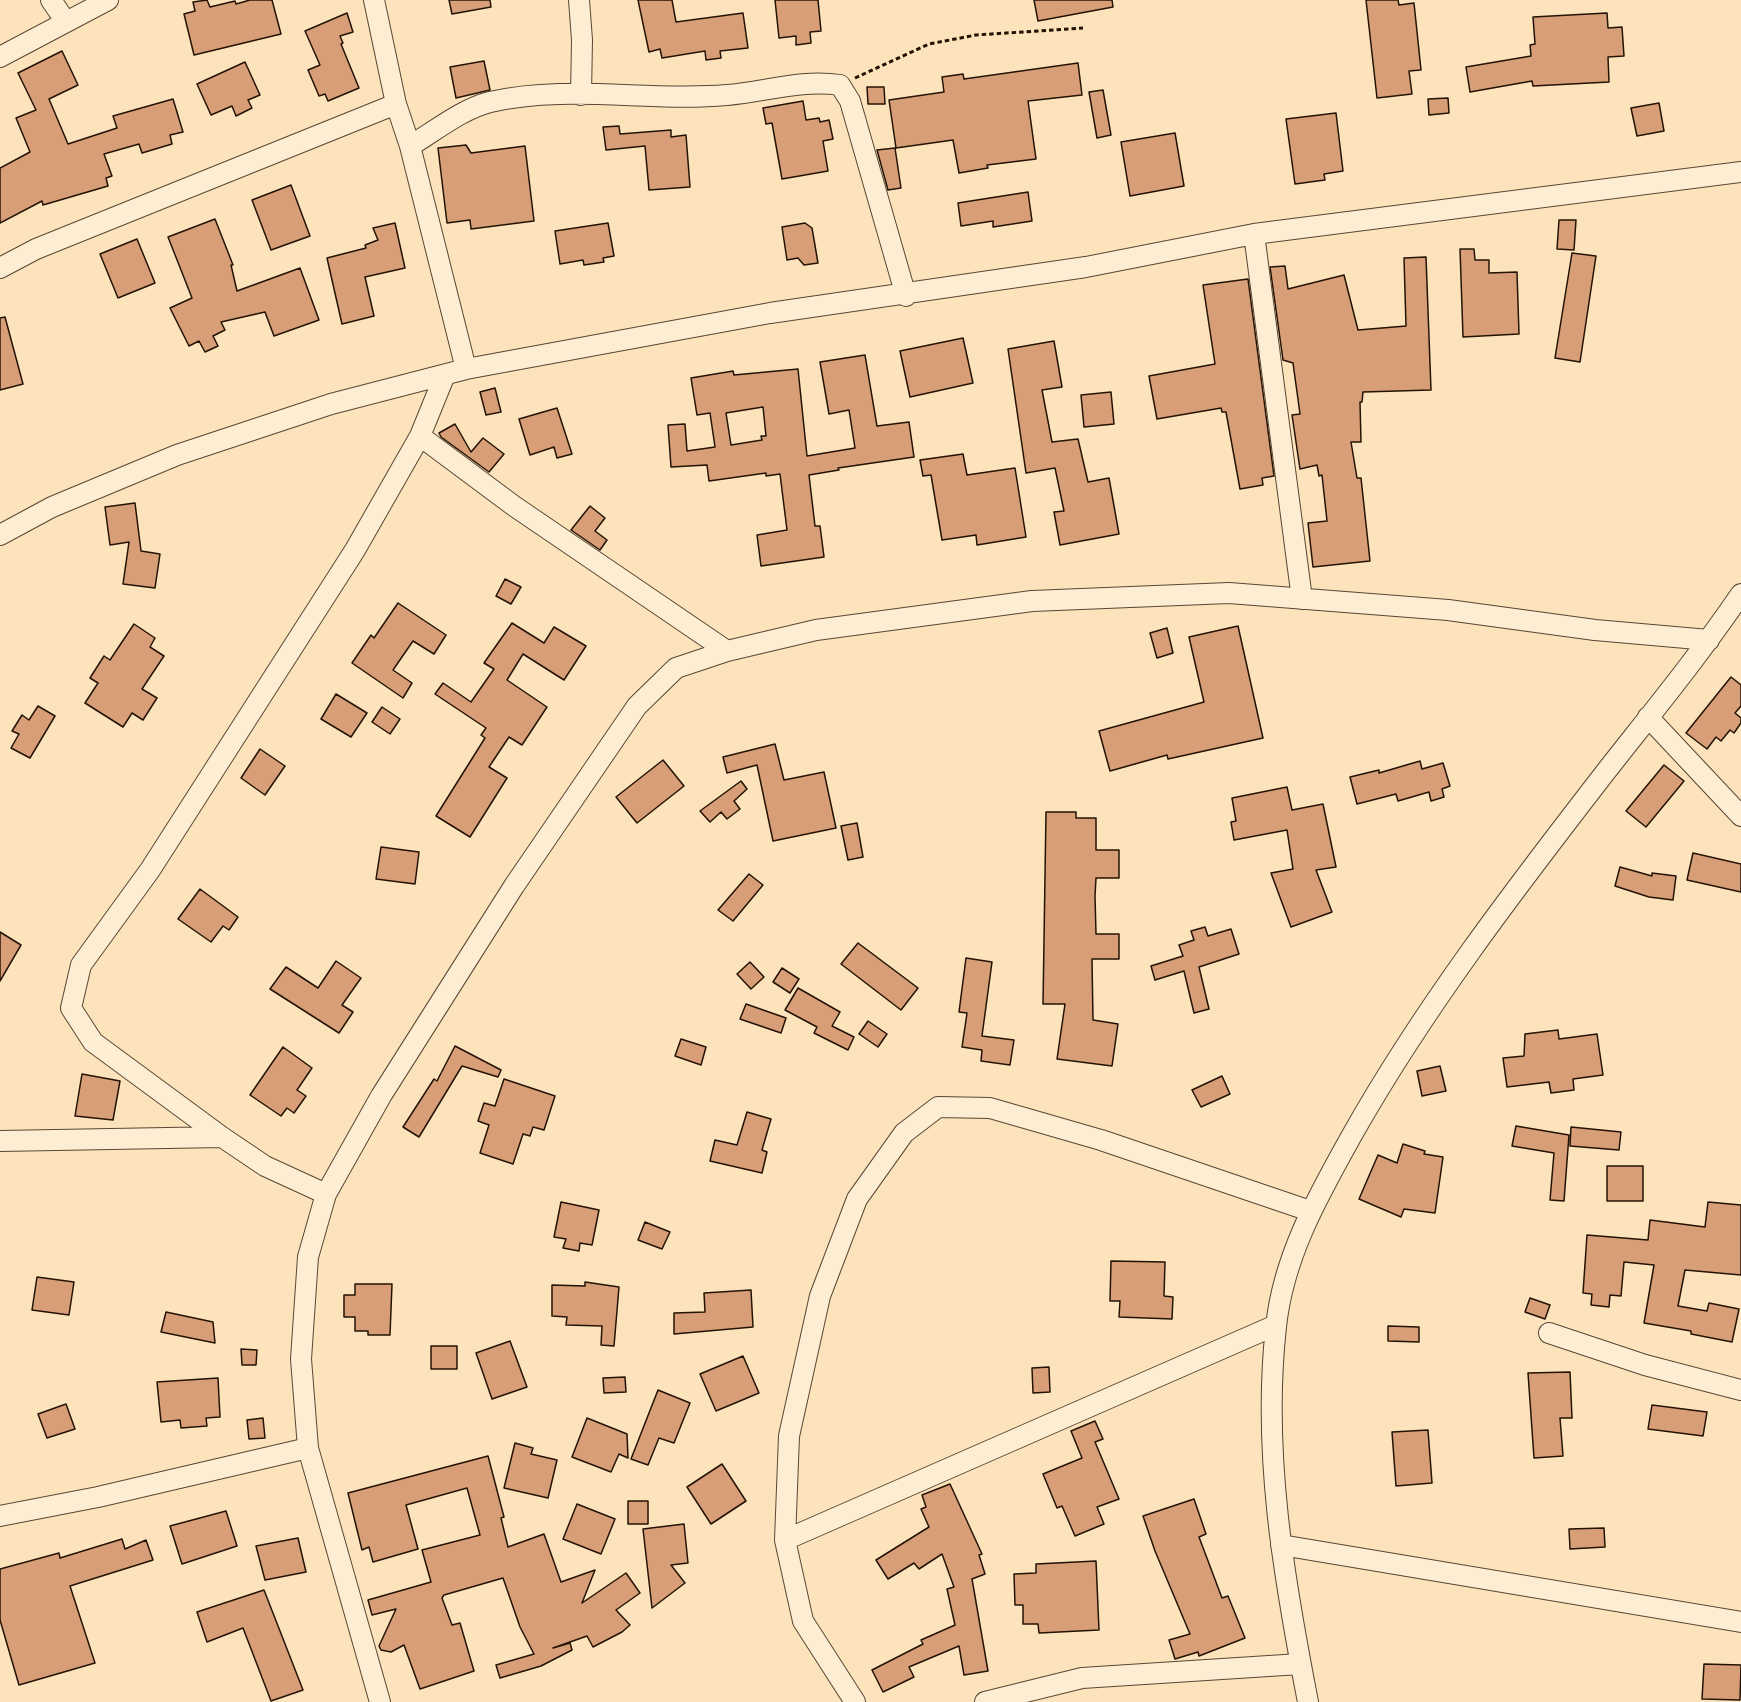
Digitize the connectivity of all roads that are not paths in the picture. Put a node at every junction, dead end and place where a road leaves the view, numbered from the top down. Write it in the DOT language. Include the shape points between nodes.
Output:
graph roads {
  1 [pos="51,0"];
  2 [pos="108,0"];
  3 [pos="374,0"];
  4 [pos="579,0"];
  5 [pos="66,22"];
  6 [pos="0,57"];
  7 [pos="581,95"];
  8 [pos="396,104"];
  9 [pos="410,146"];
  10 [pos="1741,172"];
  11 [pos="1254,234"];
  12 [pos="0,268"];
  13 [pos="906,296"];
  14 [pos="466,369"];
  15 [pos="444,377"];
  16 [pos="420,436"];
  17 [pos="0,535"];
  18 [pos="1741,594"];
  19 [pos="1302,599"];
  20 [pos="1709,640"];
  21 [pos="727,651"];
  22 [pos="1648,717"];
  23 [pos="1741,816"];
  24 [pos="222,1137"];
  25 [pos="0,1141"];
  26 [pos="326,1194"];
  27 [pos="1310,1210"];
  28 [pos="1276,1325"];
  29 [pos="1548,1333"];
  30 [pos="1741,1390"];
  31 [pos="308,1448"];
  32 [pos="3,1513"];
  33 [pos="785,1540"];
  34 [pos="1281,1545"];
  35 [pos="1741,1622"];
  36 [pos="1300,1664"];
  37 [pos="380,1702"];
  38 [pos="855,1702"];
  39 [pos="986,1702"];
  40 [pos="1308,1702"];
  1 -- 5 [label="street"];
  2 -- 5 [label="street"];
  3 -- 8 [label="street"];
  4 -- 7 [label="street"];
  5 -- 6 [label="street"];
  7 -- 9 [label="street" via="487,103"];
  7 -- 13 [label="street" via="660,98 728,95 816,81 840,85 850,101"];
  8 -- 9 [label="street"];
  8 -- 12 [label="street" via="36,249"];
  9 -- 14 [label="street"];
  10 -- 11 [label="street"];
  11 -- 13 [label="street" via="1086,267"];
  11 -- 19 [label="street"];
  13 -- 14 [label="street" via="759,315"];
  14 -- 15 [label="street"];
  15 -- 16 [label="street"];
  15 -- 17 [label="street" via="331,404 177,455 52,507"];
  16 -- 21 [label="street" via="514,506"];
  16 -- 24 [label="street" via="355,550 156,860 81,965 70,1008 93,1042"];
  18 -- 20 [label="street"];
  19 -- 20 [label="street" via="1448,610 1595,630"];
  19 -- 21 [label="street" via="1229,593 1032,601 816,630"];
  20 -- 22 [label="street"];
  21 -- 26 [label="street" via="676,668 637,706 508,896 381,1096"];
  22 -- 23 [label="street"];
  22 -- 27 [label="street" via="1553,841 1384,1078"];
  24 -- 25 [label="street"];
  24 -- 26 [label="street" via="265,1166"];
  26 -- 31 [label="street" via="308,1257 302,1359"];
  27 -- 28 [label="street" via="1292,1257"];
  27 -- 33 [label="street" via="1101,1140 990,1108 938,1107 904,1132 857,1198 820,1296 789,1436"];
  28 -- 33 [label="street"];
  28 -- 34 [label="street" via="1272,1464"];
  29 -- 30 [label="street" via="1645,1365"];
  31 -- 32 [label="street" via="98,1497"];
  31 -- 37 [label="street"];
  33 -- 38 [label="street" via="803,1621"];
  34 -- 35 [label="street"];
  34 -- 36 [label="street"];
  36 -- 39 [label="street" via="1082,1678"];
  36 -- 40 [label="street"];
}
